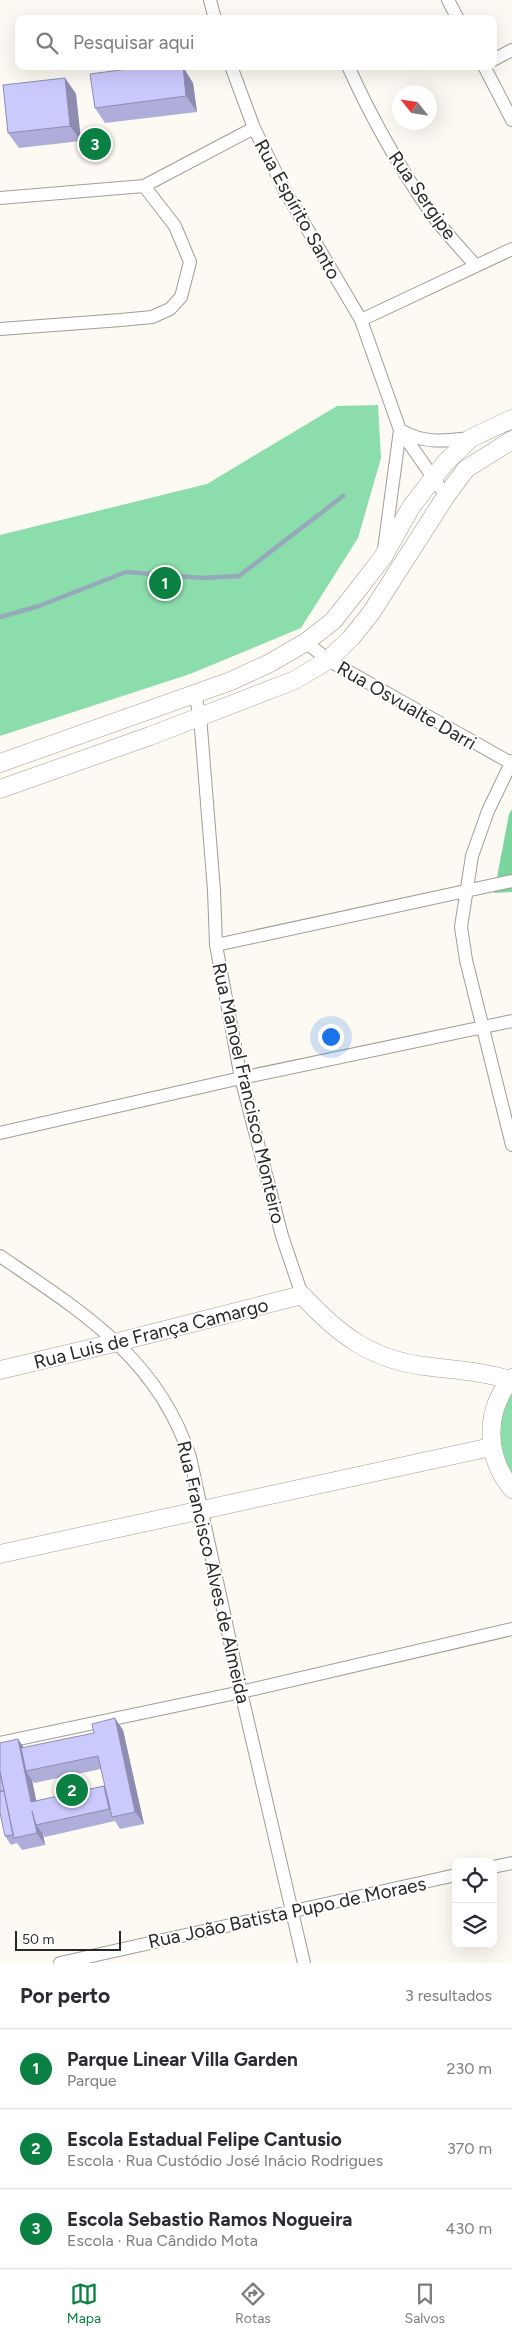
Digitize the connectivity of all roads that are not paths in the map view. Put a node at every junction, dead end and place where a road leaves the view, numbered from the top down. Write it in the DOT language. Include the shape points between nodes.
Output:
graph roads {
  1 [pos="210,0"];
  2 [pos="448,0"];
  3 [pos="214,15"];
  4 [pos="456,15"];
  5 [pos="512,50"];
  6 [pos="497,58"];
  7 [pos="232,70"];
  8 [pos="350,70"];
  9 [pos="486,70"];
  10 [pos="512,120"];
  11 [pos="254,128"];
  12 [pos="144,186"];
  13 [pos="0,198"];
  14 [pos="512,249"];
  15 [pos="476,266"];
  16 [pos="361,320"];
  17 [pos="0,329"];
  18 [pos="512,419"];
  19 [pos="400,430"];
  20 [pos="472,438"];
  21 [pos="512,440"];
  22 [pos="433,477"];
  23 [pos="446,496"];
  24 [pos="383,557"];
  25 [pos="306,642"];
  26 [pos="328,660"];
  27 [pos="195,695"];
  28 [pos="200,716"];
  29 [pos="0,762"];
  30 [pos="511,762"];
  31 [pos="0,789"];
  32 [pos="512,881"];
  33 [pos="465,891"];
  34 [pos="216,945"];
  35 [pos="512,1021"];
  36 [pos="483,1028"];
  37 [pos="241,1078"];
  38 [pos="0,1134"];
  39 [pos="512,1145"];
  40 [pos="0,1256"];
  41 [pos="302,1295"];
  42 [pos="118,1342"];
  43 [pos="0,1370"];
  44 [pos="511,1379"];
  45 [pos="491,1447"];
  46 [pos="512,1489"];
  47 [pos="202,1509"];
  48 [pos="0,1554"];
  49 [pos="512,1629"];
  50 [pos="241,1692"];
  51 [pos="0,1743"];
  52 [pos="512,1863"];
  53 [pos="497,1866"];
  54 [pos="452,1876"];
  55 [pos="292,1910"];
  56 [pos="60,1963"];
  57 [pos="304,1963"];
  1 -- 3 [label="street"];
  2 -- 4 [label="street"];
  5 -- 6 [label="street"];
  7 -- 11 [label="street, Rua Espírito Santo"];
  8 -- 15 [label="street, Rua Sergipe" via="364,103 405,174 433,215"];
  9 -- 10 [label="street"];
  11 -- 12 [label="street"];
  11 -- 16 [label="street, Rua Espírito Santo" via="285,191"];
  12 -- 13 [label="street"];
  12 -- 17 [label="street" via="175,226 190,262 181,297 170,309 152,317"];
  14 -- 15 [label="street"];
  15 -- 16 [label="street"];
  16 -- 19 [label="street, Rua Espírito Santo"];
  18 -- 20 [label="street"];
  19 -- 20 [label="street" via="410,436 437,442"];
  19 -- 22 [label="street"];
  19 -- 24 [label="street"];
  20 -- 22 [label="street"];
  21 -- 23 [label="street" via="466,469"];
  22 -- 23 [label="street"];
  22 -- 24 [label="street" via="411,507"];
  23 -- 26 [label="street" via="371,613 352,638"];
  24 -- 25 [label="street" via="333,622"];
  25 -- 26 [label="street, Rua Osvualte Darri"];
  25 -- 27 [label="street" via="270,663"];
  26 -- 28 [label="street" via="295,680"];
  26 -- 30 [label="street, Rua Osvualte Darri"];
  27 -- 28 [label="street, Rua Manoel Francisco Monteiro"];
  27 -- 29 [label="street"];
  28 -- 31 [label="street"];
  28 -- 34 [label="street, Rua Manoel Francisco Monteiro"];
  30 -- 33 [label="street" via="488,811 472,856"];
  32 -- 33 [label="street"];
  33 -- 34 [label="street"];
  33 -- 36 [label="street" via="461,927"];
  34 -- 37 [label="street, Rua Manoel Francisco Monteiro"];
  35 -- 36 [label="street"];
  36 -- 37 [label="street"];
  36 -- 39 [label="street"];
  37 -- 38 [label="street"];
  37 -- 41 [label="street, Rua Manoel Francisco Monteiro" via="282,1236"];
  40 -- 42 [label="street, Rua Francisco Alves de Almeida"];
  41 -- 42 [label="street, Rua Luis de França Camargo"];
  41 -- 44 [label="street, Rua Manoel Francisco Monteiro" via="325,1320 370,1351 404,1362"];
  42 -- 43 [label="street, Rua Luis de França Camargo"];
  42 -- 47 [label="street, Rua Francisco Alves de Almeida" via="152,1381 182,1433"];
  44 -- 45 [label="street" via="496,1402"];
  45 -- 46 [label="street"];
  45 -- 47 [label="street"];
  47 -- 48 [label="street"];
  47 -- 50 [label="street, Rua Francisco Alves de Almeida"];
  49 -- 50 [label="street"];
  50 -- 51 [label="street"];
  50 -- 55 [label="street, Rua Francisco Alves de Almeida"];
  52 -- 53 [label="street"];
  54 -- 55 [label="street, Rua João Batista Pupo de Moraes"];
  55 -- 56 [label="street, Rua João Batista Pupo de Moraes"];
  55 -- 57 [label="street, Rua Francisco Alves de Almeida"];
}
